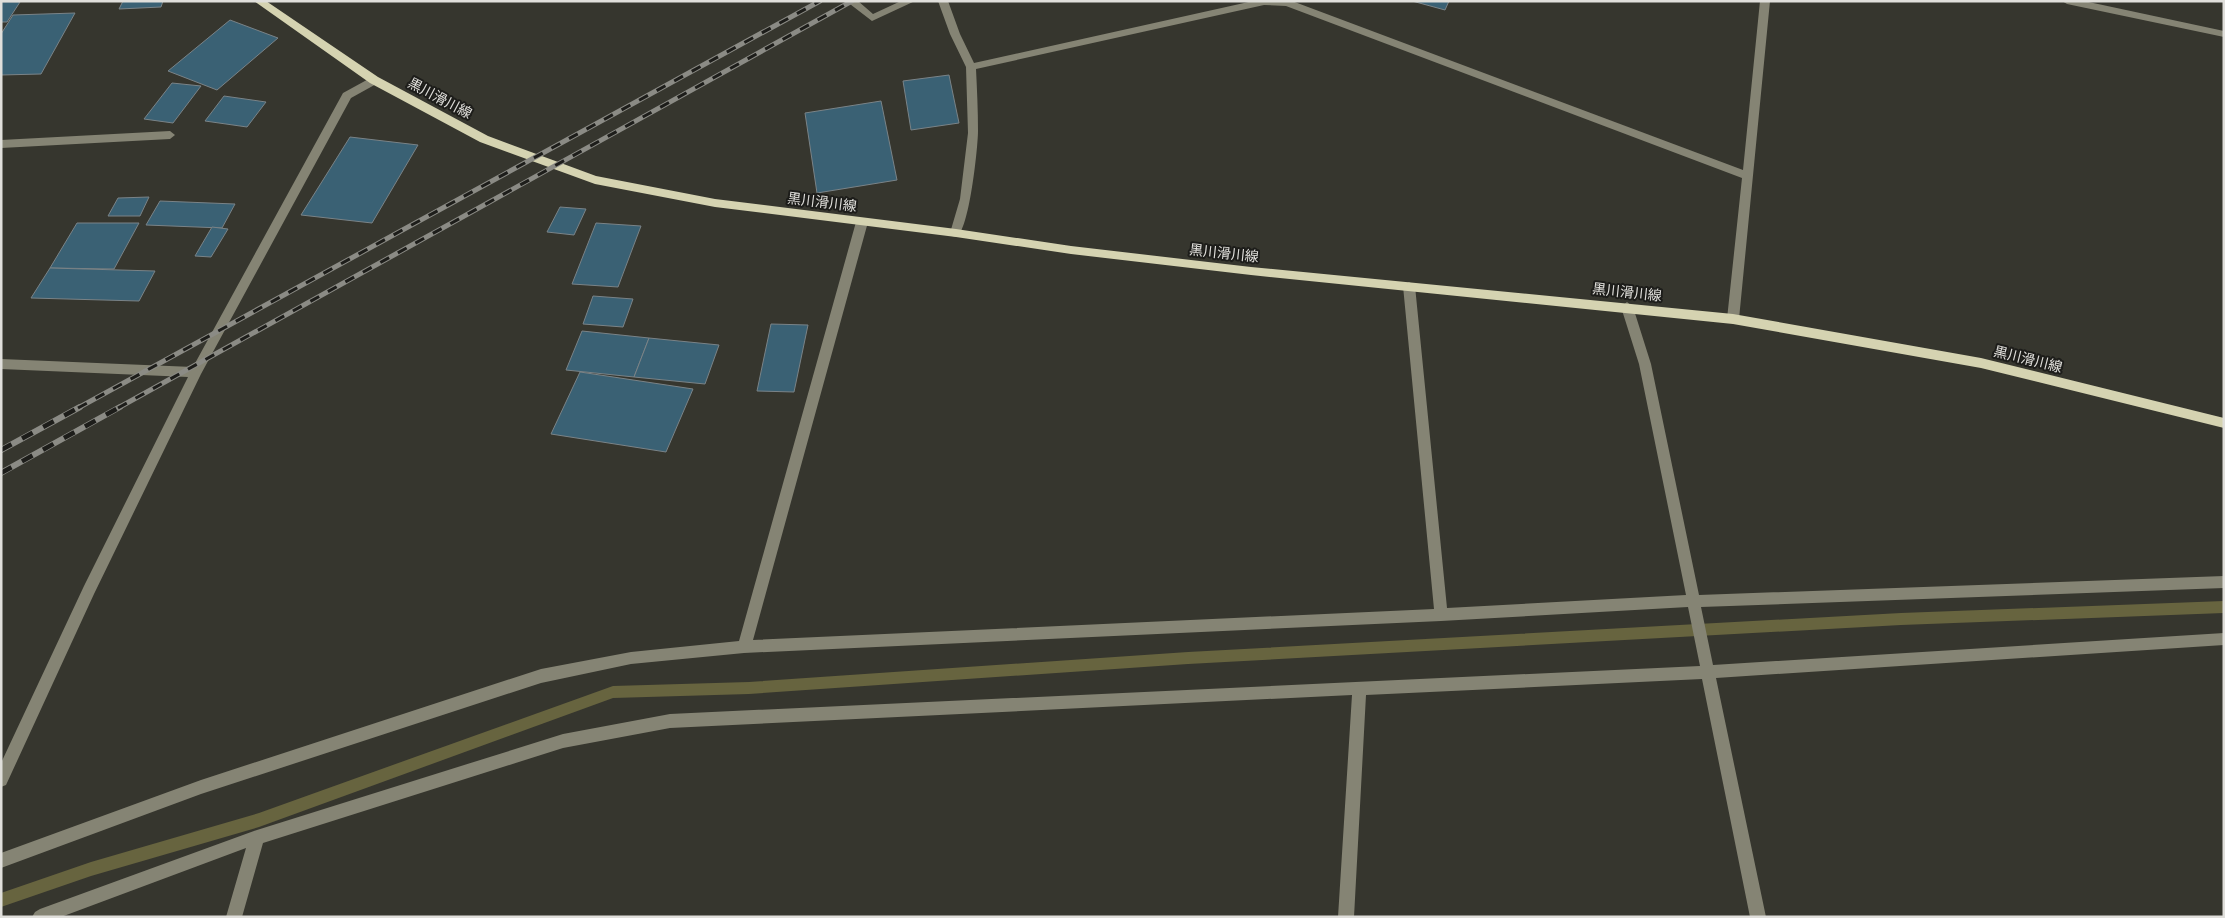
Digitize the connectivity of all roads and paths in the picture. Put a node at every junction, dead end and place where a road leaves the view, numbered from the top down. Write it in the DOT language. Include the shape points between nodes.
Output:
graph roads {
  1 [pos="259,1"];
  2 [pos="852,1"];
  3 [pos="910,1"];
  4 [pos="943,1"];
  5 [pos="1765,1"];
  6 [pos="2067,1"];
  7 [pos="2224,34"];
  8 [pos="971,67"];
  9 [pos="374,80"];
  10 [pos="170,136"];
  11 [pos="1,144"];
  12 [pos="1747,176"];
  13 [pos="862,222"];
  14 [pos="956,233"];
  15 [pos="1409,286"];
  16 [pos="1627,306"];
  17 [pos="1733,319"];
  18 [pos="1,364"];
  19 [pos="196,372"];
  20 [pos="2224,423"];
  21 [pos="2224,582"];
  22 [pos="1693,601"];
  23 [pos="1441,616"];
  24 [pos="2224,639"];
  25 [pos="744,647"];
  26 [pos="1708,672"];
  27 [pos="1359,689"];
  28 [pos="1,780"];
  29 [pos="258,837"];
  30 [pos="1,861"];
  31 [pos="40,917"];
  32 [pos="234,917"];
  33 [pos="1346,917"];
  34 [pos="1758,917"];
  1 -- 9 [label="main road, 黒川滑川線"];
  2 -- 3 [label="street" via="872,18"];
  4 -- 8 [label="street"];
  5 -- 12 [label="street"];
  6 -- 7 [label="street"];
  8 -- 12 [label="street" via="1264,2 1287,3"];
  8 -- 14 [label="street" via="974,133 965,198"];
  9 -- 13 [label="main road, 黒川滑川線" via="484,139 595,180 715,203"];
  9 -- 19 [label="street" via="347,96"];
  10 -- 11 [label="street"];
  12 -- 17 [label="street"];
  13 -- 14 [label="main road, 黒川滑川線"];
  13 -- 25 [label="street"];
  14 -- 15 [label="main road, 黒川滑川線" via="1100,254"];
  15 -- 16 [label="main road, 黒川滑川線"];
  15 -- 23 [label="street"];
  16 -- 17 [label="main road, 黒川滑川線"];
  16 -- 22 [label="street" via="1645,364"];
  17 -- 20 [label="main road, 黒川滑川線" via="1981,363"];
  18 -- 19 [label="street"];
  19 -- 28 [label="street" via="89,590"];
  21 -- 22 [label="street"];
  22 -- 23 [label="street"];
  22 -- 26 [label="street"];
  23 -- 25 [label="street"];
  24 -- 26 [label="street"];
  25 -- 30 [label="street" via="631,658 541,676 201,787"];
  26 -- 27 [label="street"];
  26 -- 34 [label="street"];
  27 -- 29 [label="street" via="670,721 563,741"];
  27 -- 33 [label="street"];
  29 -- 31 [label="street"];
  29 -- 32 [label="street"];
}
